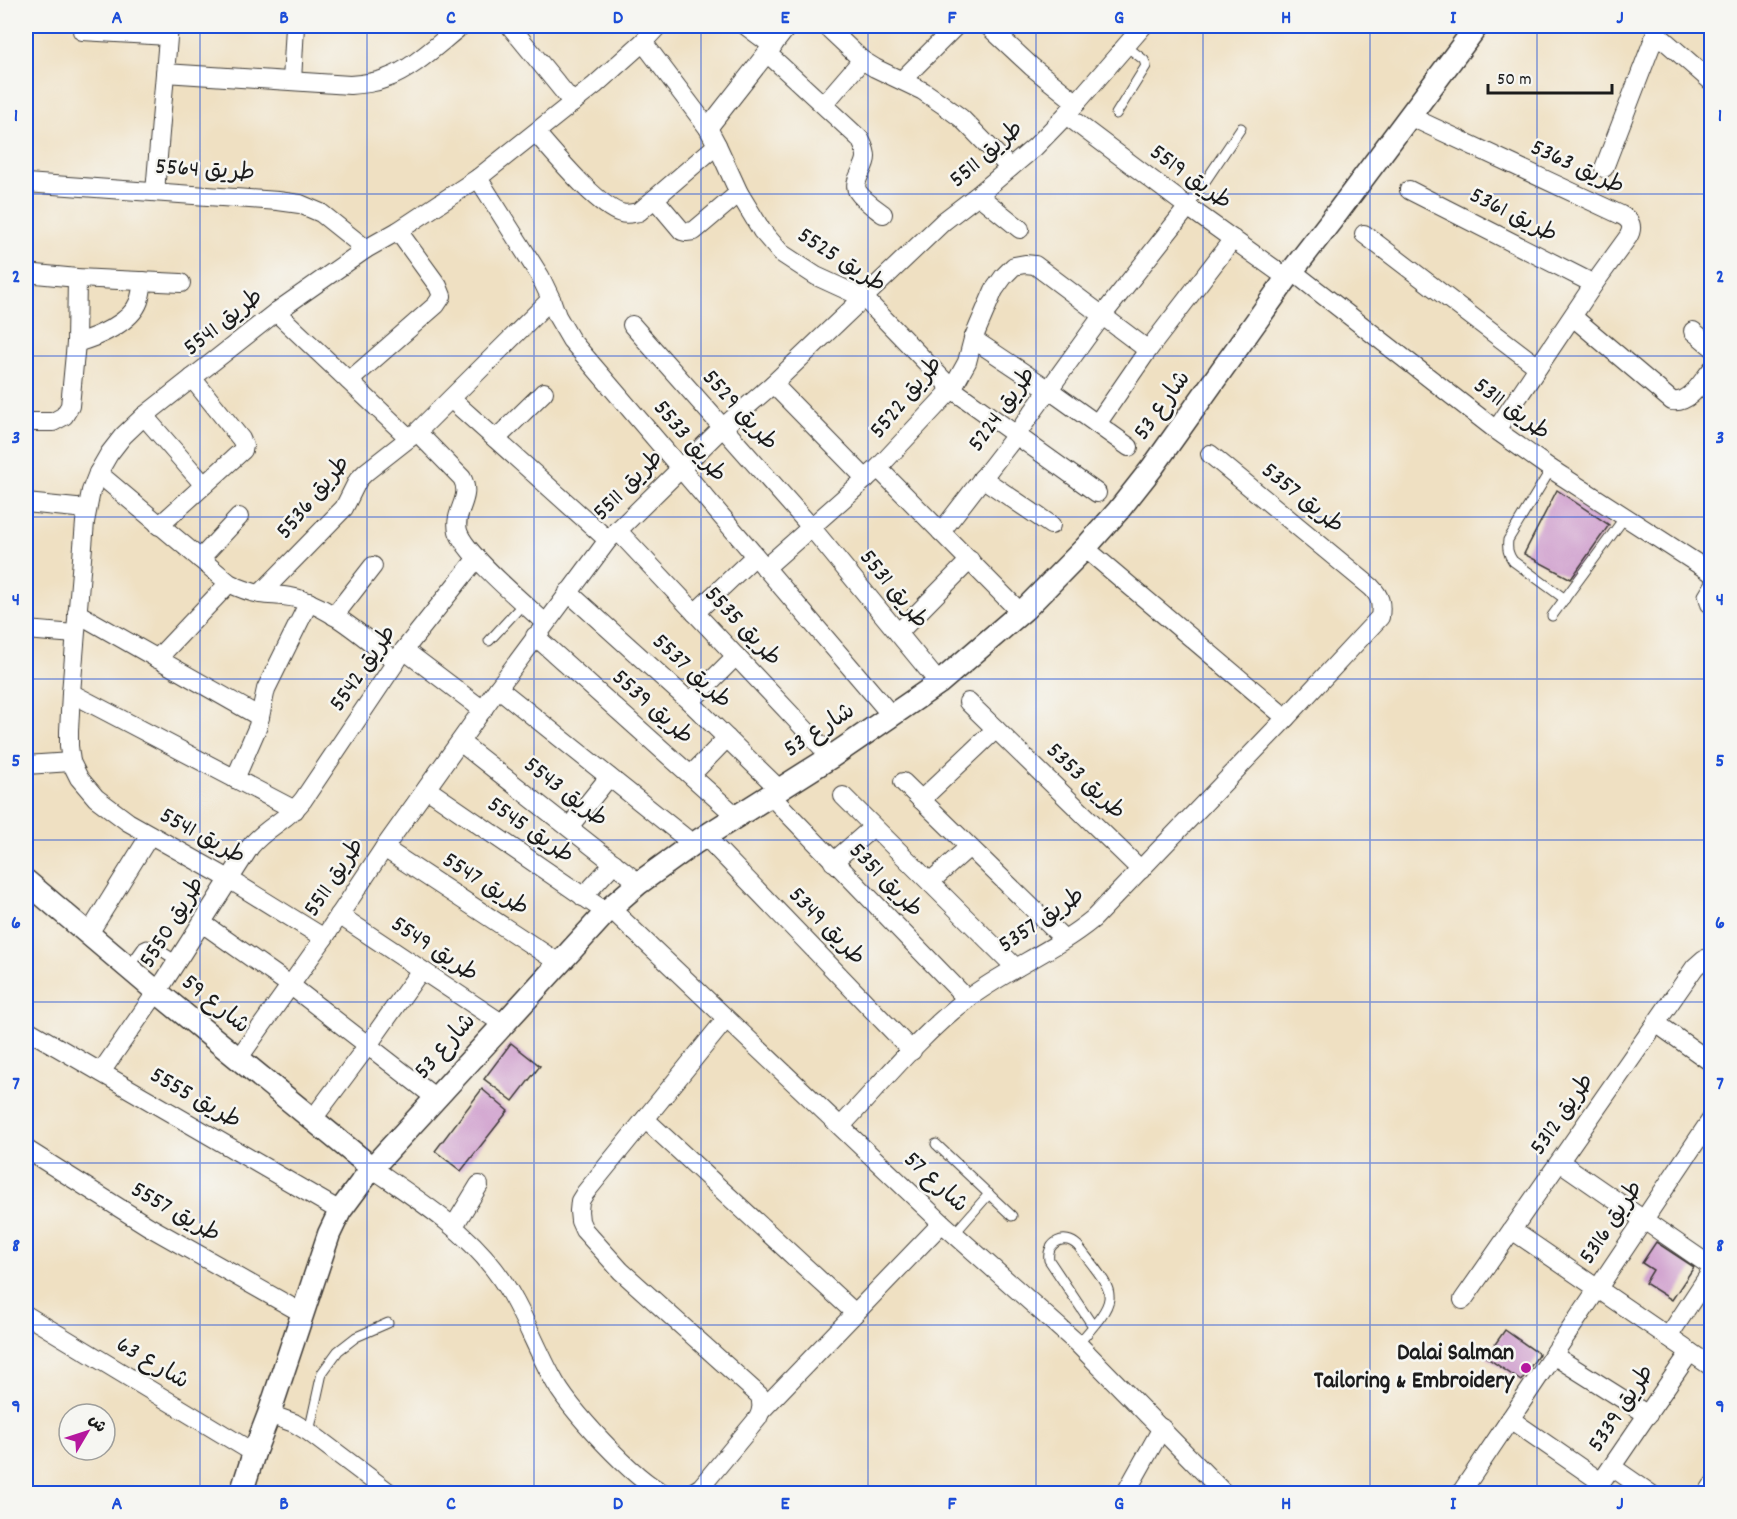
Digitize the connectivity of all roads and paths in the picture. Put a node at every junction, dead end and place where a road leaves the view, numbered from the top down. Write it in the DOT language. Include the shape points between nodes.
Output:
graph roads {
  1 [pos="295,26"];
  2 [pos="461,26"];
  3 [pos="510,26"];
  4 [pos="658,26"];
  5 [pos="746,26"];
  6 [pos="788,26"];
  7 [pos="826,26"];
  8 [pos="956,26"];
  9 [pos="988,26"];
  10 [pos="1143,26"];
  11 [pos="1477,26"];
  12 [pos="1656,29"];
  13 [pos="81,31"];
  14 [pos="168,31"];
  15 [pos="643,42"];
  16 [pos="1126,45"];
  17 [pos="770,50"];
  18 [pos="862,60"];
  19 [pos="165,73"];
  20 [pos="902,80"];
  21 [pos="292,81"];
  22 [pos="1712,82"];
  23 [pos="573,104"];
  24 [pos="824,104"];
  25 [pos="1071,109"];
  26 [pos="1116,114"];
  27 [pos="1409,116"];
  28 [pos="708,128"];
  29 [pos="1240,128"];
  30 [pos="536,134"];
  31 [pos="717,145"];
  32 [pos="1010,168"];
  33 [pos="1604,168"];
  34 [pos="478,178"];
  35 [pos="26,183"];
  36 [pos="1409,190"];
  37 [pos="155,192"];
  38 [pos="739,193"];
  39 [pos="978,195"];
  40 [pos="655,199"];
  41 [pos="1188,207"];
  42 [pos="883,214"];
  43 [pos="1020,229"];
  44 [pos="398,231"];
  45 [pos="1364,234"];
  46 [pos="1233,239"];
  47 [pos="366,249"];
  48 [pos="26,273"];
  49 [pos="1289,274"];
  50 [pos="77,278"];
  51 [pos="143,281"];
  52 [pos="181,283"];
  53 [pos="1594,284"];
  54 [pos="864,298"];
  55 [pos="551,299"];
  56 [pos="276,312"];
  57 [pos="1102,316"];
  58 [pos="1573,317"];
  59 [pos="632,325"];
  60 [pos="1694,331"];
  61 [pos="973,339"];
  62 [pos="75,343"];
  63 [pos="1712,347"];
  64 [pos="1148,350"];
  65 [pos="1538,367"];
  66 [pos="1712,369"];
  67 [pos="192,378"];
  68 [pos="349,381"];
  69 [pos="773,384"];
  70 [pos="951,389"];
  71 [pos="1048,389"];
  72 [pos="544,392"];
  73 [pos="452,399"];
  74 [pos="144,416"];
  75 [pos="26,422"];
  76 [pos="1097,424"];
  77 [pos="722,428"];
  78 [pos="1496,430"];
  79 [pos="413,435"];
  80 [pos="1016,435"];
  81 [pos="496,439"];
  82 [pos="1130,447"];
  83 [pos="1210,454"];
  84 [pos="680,469"];
  85 [pos="1551,469"];
  86 [pos="98,473"];
  87 [pos="872,474"];
  88 [pos="982,478"];
  89 [pos="204,484"];
  90 [pos="1096,493"];
  91 [pos="26,503"];
  92 [pos="86,509"];
  93 [pos="239,517"];
  94 [pos="1625,517"];
  95 [pos="1051,525"];
  96 [pos="159,526"];
  97 [pos="811,527"];
  98 [pos="941,532"];
  99 [pos="612,535"];
  100 [pos="1085,548"];
  101 [pos="477,558"];
  102 [pos="200,559"];
  103 [pos="970,560"];
  104 [pos="760,562"];
  105 [pos="373,566"];
  106 [pos="1712,573"];
  107 [pos="1712,580"];
  108 [pos="229,583"];
  109 [pos="568,592"];
  110 [pos="260,594"];
  111 [pos="1565,599"];
  112 [pos="309,602"];
  113 [pos="524,603"];
  114 [pos="1712,611"];
  115 [pos="77,613"];
  116 [pos="695,613"];
  117 [pos="1021,613"];
  118 [pos="334,616"];
  119 [pos="1552,616"];
  120 [pos="26,630"];
  121 [pos="540,630"];
  122 [pos="898,633"];
  123 [pos="75,634"];
  124 [pos="489,641"];
  125 [pos="400,656"];
  126 [pos="736,656"];
  127 [pos="157,659"];
  128 [pos="939,683"];
  129 [pos="498,688"];
  130 [pos="70,693"];
  131 [pos="690,702"];
  132 [pos="969,702"];
  133 [pos="483,710"];
  134 [pos="892,716"];
  135 [pos="260,717"];
  136 [pos="1286,717"];
  137 [pos="996,729"];
  138 [pos="727,738"];
  139 [pos="460,742"];
  140 [pos="831,757"];
  141 [pos="72,762"];
  142 [pos="26,765"];
  143 [pos="691,775"];
  144 [pos="609,777"];
  145 [pos="235,779"];
  146 [pos="903,782"];
  147 [pos="427,789"];
  148 [pos="775,792"];
  149 [pos="843,796"];
  150 [pos="921,800"];
  151 [pos="295,810"];
  152 [pos="736,816"];
  153 [pos="873,826"];
  154 [pos="569,827"];
  155 [pos="150,835"];
  156 [pos="699,840"];
  157 [pos="969,847"];
  158 [pos="384,848"];
  159 [pos="833,862"];
  160 [pos="614,863"];
  161 [pos="1141,870"];
  162 [pos="229,879"];
  163 [pos="26,881"];
  164 [pos="930,882"];
  165 [pos="639,883"];
  166 [pos="583,897"];
  167 [pos="608,910"];
  168 [pos="339,915"];
  169 [pos="202,923"];
  170 [pos="88,935"];
  171 [pos="324,938"];
  172 [pos="1064,939"];
  173 [pos="1708,960"];
  174 [pos="177,961"];
  175 [pos="559,963"];
  176 [pos="128,968"];
  177 [pos="1016,969"];
  178 [pos="421,970"];
  179 [pos="291,985"];
  180 [pos="157,992"];
  181 [pos="968,999"];
  182 [pos="726,1019"];
  183 [pos="1656,1023"];
  184 [pos="503,1024"];
  185 [pos="26,1030"];
  186 [pos="368,1045"];
  187 [pos="912,1051"];
  188 [pos="238,1059"];
  189 [pos="1712,1062"];
  190 [pos="101,1072"];
  191 [pos="437,1099"];
  192 [pos="1712,1118"];
  193 [pos="645,1119"];
  194 [pos="312,1120"];
  195 [pos="841,1126"];
  196 [pos="936,1144"];
  197 [pos="26,1149"];
  198 [pos="1560,1162"];
  199 [pos="372,1168"];
  200 [pos="479,1185"];
  201 [pos="989,1194"];
  202 [pos="340,1211"];
  203 [pos="1012,1216"];
  204 [pos="1644,1220"];
  205 [pos="454,1226"];
  206 [pos="948,1228"];
  207 [pos="1512,1230"];
  208 [pos="1712,1269"];
  209 [pos="1597,1288"];
  210 [pos="1464,1300"];
  211 [pos="302,1313"];
  212 [pos="855,1313"];
  213 [pos="26,1315"];
  214 [pos="388,1323"];
  215 [pos="1093,1326"];
  216 [pos="1668,1336"];
  217 [pos="1078,1344"];
  218 [pos="1690,1352"];
  219 [pos="1553,1355"];
  220 [pos="1712,1367"];
  221 [pos="761,1411"];
  222 [pos="269,1414"];
  223 [pos="1648,1414"];
  224 [pos="1510,1419"];
  225 [pos="1162,1428"];
  226 [pos="309,1432"];
  227 [pos="254,1453"];
  228 [pos="1602,1481"];
  229 [pos="1712,1486"];
  230 [pos="242,1494"];
  231 [pos="391,1494"];
  232 [pos="665,1494"];
  233 [pos="690,1494"];
  234 [pos="1125,1494"];
  235 [pos="1225,1494"];
  236 [pos="1460,1494"];
  237 [pos="1651,1494"];
  238 [pos="1707,1494"];
  1 -- 21 [label="street"];
  2 -- 21 [label="street" via="406,69 388,78 350,85"];
  3 -- 23 [label="street"];
  4 -- 15 [label="street, طريق 5541"];
  5 -- 17 [label="street"];
  6 -- 17 [label="street"];
  7 -- 18 [label="street"];
  8 -- 20 [label="street"];
  9 -- 25 [label="street, طريق 5519"];
  10 -- 16 [label="street, طريق 5511"];
  11 -- 27 [label="street, شارع 53"];
  12 -- 22 [label="street"];
  12 -- 33 [label="street"];
  13 -- 14 [label="street"];
  14 -- 19 [label="street"];
  15 -- 23 [label="street, طريق 5541"];
  15 -- 28 [label="street, طريق 5525"];
  16 -- 25 [label="street, طريق 5511"];
  16 -- 26 [label="lane" via="1146,66"];
  17 -- 24 [label="street"];
  17 -- 28 [label="street"];
  18 -- 20 [label="street"];
  18 -- 24 [label="street"];
  19 -- 21 [label="street"];
  19 -- 37 [label="street"];
  20 -- 32 [label="street" via="961,118"];
  23 -- 30 [label="street, طريق 5541"];
  24 -- 42 [label="street" via="860,139 866,157 856,188"];
  25 -- 32 [label="street, طريق 5511"];
  25 -- 41 [label="street, طريق 5519"];
  27 -- 49 [label="street, شارع 53"];
  27 -- 53 [label="street, طريق 5363" via="1628,218 1632,231"];
  28 -- 31 [label="street, طريق 5525"];
  29 -- 41 [label="lane"];
  30 -- 34 [label="street, طريق 5541"];
  30 -- 40 [label="street" via="606,206 629,214 639,212"];
  31 -- 38 [label="street, طريق 5525"];
  31 -- 40 [label="street"];
  32 -- 39 [label="street, طريق 5511"];
  34 -- 44 [label="street, طريق 5541"];
  34 -- 55 [label="street, طريق 5533"];
  35 -- 37 [label="street, طريق 5564"];
  36 -- 53 [label="street, طريق 5361"];
  37 -- 47 [label="street, طريق 5564" via="300,204 321,213"];
  38 -- 40 [label="street" via="690,232 682,231"];
  38 -- 54 [label="street, طريق 5525" via="781,253 816,276"];
  39 -- 43 [label="street"];
  39 -- 54 [label="street, طريق 5511" via="944,221"];
  41 -- 46 [label="street, طريق 5519"];
  41 -- 57 [label="street, طريق 5224"];
  44 -- 47 [label="street, طريق 5541"];
  44 -- 68 [label="street" via="438,286 441,296 436,305"];
  45 -- 65 [label="street"];
  46 -- 49 [label="street, طريق 5519"];
  46 -- 64 [label="street"];
  47 -- 56 [label="street, طريق 5541"];
  48 -- 50 [label="street"];
  49 -- 78 [label="street, طريق 5311"];
  49 -- 100 [label="street, شارع 53" via="1152,468"];
  50 -- 51 [label="street"];
  50 -- 62 [label="street"];
  51 -- 52 [label="street"];
  51 -- 62 [label="street" via="139,301 129,314 108,331"];
  53 -- 58 [label="street, طريق 5363"];
  54 -- 69 [label="street, طريق 5511"];
  54 -- 70 [label="street, طريق 5525"];
  55 -- 73 [label="street, طريق 5536"];
  55 -- 84 [label="street, طريق 5533" via="571,340"];
  56 -- 67 [label="street, طريق 5541"];
  56 -- 68 [label="street"];
  57 -- 61 [label="street, طريق 5522" via="1035,265 1024,264 1014,266 994,290"];
  57 -- 64 [label="street"];
  57 -- 71 [label="street, طريق 5224"];
  58 -- 65 [label="street, طريق 5363"];
  58 -- 66 [label="street" via="1672,401 1686,400"];
  59 -- 77 [label="street, طريق 5529"];
  60 -- 63 [label="street"];
  61 -- 70 [label="street, طريق 5522" via="967,362"];
  61 -- 71 [label="street"];
  62 -- 75 [label="street" via="70,406 64,416 54,422"];
  64 -- 76 [label="street"];
  65 -- 78 [label="street, طريق 5363"];
  67 -- 74 [label="street, طريق 5541"];
  67 -- 89 [label="street" via="244,446"];
  68 -- 79 [label="street"];
  69 -- 77 [label="street, طريق 5511"];
  69 -- 87 [label="street"];
  70 -- 80 [label="street, طريق 5525"];
  70 -- 87 [label="street, طريق 5522"];
  71 -- 76 [label="street"];
  71 -- 80 [label="street, طريق 5224"];
  72 -- 81 [label="street"];
  73 -- 79 [label="street, طريق 5536"];
  73 -- 81 [label="street, طريق 5535"];
  74 -- 86 [label="street, طريق 5541" via="123,436"];
  74 -- 89 [label="street"];
  76 -- 82 [label="street"];
  77 -- 84 [label="street, طريق 5511"];
  77 -- 97 [label="street, طريق 5529"];
  78 -- 85 [label="street, طريق 5311"];
  79 -- 101 [label="street" via="466,484 459,532"];
  79 -- 110 [label="street, طريق 5536" via="366,471 344,508"];
  80 -- 88 [label="street, طريق 5224"];
  80 -- 90 [label="street, طريق 5525"];
  81 -- 99 [label="street, طريق 5535"];
  83 -- 136 [label="street, طريق 5357" via="1371,586 1382,606 1373,626"];
  84 -- 99 [label="street, طريق 5511"];
  84 -- 104 [label="street, طريق 5533"];
  85 -- 94 [label="street, طريق 5311"];
  85 -- 111 [label="lane" via="1508,540 1507,548 1513,561"];
  86 -- 92 [label="street, طريق 5541"];
  86 -- 96 [label="street"];
  87 -- 97 [label="street, طريق 5522"];
  87 -- 98 [label="street"];
  88 -- 95 [label="street"];
  88 -- 98 [label="street, طريق 5224"];
  89 -- 96 [label="street"];
  91 -- 92 [label="street"];
  92 -- 115 [label="street, طريق 5541"];
  93 -- 102 [label="street"];
  94 -- 106 [label="street, طريق 5311"];
  94 -- 111 [label="lane"];
  96 -- 102 [label="street"];
  97 -- 104 [label="street, طريق 5522"];
  97 -- 122 [label="street, طريق 5531"];
  98 -- 103 [label="street"];
  99 -- 109 [label="street, طريق 5511"];
  99 -- 116 [label="street, طريق 5535"];
  100 -- 117 [label="street, شارع 53"];
  100 -- 136 [label="street"];
  101 -- 113 [label="street"];
  101 -- 125 [label="street, طريق 5542"];
  102 -- 108 [label="street"];
  103 -- 117 [label="street"];
  103 -- 122 [label="street"];
  104 -- 116 [label="street, طريق 5522"];
  104 -- 134 [label="street, طريق 5533"];
  105 -- 118 [label="street"];
  107 -- 114 [label="lane" via="1703,595"];
  108 -- 110 [label="street"];
  108 -- 127 [label="street"];
  109 -- 121 [label="street, طريق 5511"];
  109 -- 131 [label="street, طريق 5537"];
  110 -- 112 [label="street"];
  111 -- 119 [label="lane"];
  112 -- 118 [label="street"];
  112 -- 135 [label="street" via="266,689"];
  113 -- 121 [label="street"];
  113 -- 124 [label="lane"];
  115 -- 123 [label="street, طريق 5541"];
  115 -- 127 [label="street"];
  116 -- 126 [label="street, طريق 5535"];
  117 -- 128 [label="street, شارع 53"];
  118 -- 125 [label="street"];
  120 -- 123 [label="street"];
  121 -- 129 [label="street, طريق 5511"];
  121 -- 143 [label="street, طريق 5539"];
  122 -- 128 [label="street, طريق 5531"];
  123 -- 130 [label="street, طريق 5541"];
  125 -- 133 [label="street"];
  125 -- 151 [label="street, طريق 5542"];
  126 -- 131 [label="street"];
  126 -- 140 [label="street, طريق 5535"];
  127 -- 135 [label="street"];
  128 -- 134 [label="street, شارع 53"];
  129 -- 133 [label="street, طريق 5511"];
  129 -- 144 [label="street"];
  130 -- 141 [label="street, طريق 5541"];
  130 -- 145 [label="street"];
  131 -- 138 [label="street, طريق 5537"];
  132 -- 137 [label="street, طريق 5353"];
  133 -- 139 [label="street, طريق 5511"];
  134 -- 140 [label="street, شارع 53"];
  135 -- 145 [label="street"];
  136 -- 161 [label="street, طريق 5357"];
  137 -- 150 [label="street"];
  137 -- 161 [label="street, طريق 5353"];
  138 -- 143 [label="street"];
  138 -- 148 [label="street, طريق 5537"];
  139 -- 147 [label="street, طريق 5511"];
  139 -- 154 [label="street, طريق 5543"];
  140 -- 148 [label="street, شارع 53"];
  141 -- 142 [label="street"];
  141 -- 155 [label="street, طريق 5541" via="79,778 96,798"];
  143 -- 152 [label="street, طريق 5539"];
  144 -- 154 [label="street"];
  144 -- 156 [label="street"];
  145 -- 151 [label="street"];
  146 -- 150 [label="street"];
  147 -- 158 [label="street, طريق 5511"];
  147 -- 166 [label="street, طريق 5545"];
  148 -- 152 [label="street, شارع 53"];
  148 -- 159 [label="street, طريق 5351"];
  149 -- 153 [label="street, طريق 5351"];
  150 -- 157 [label="street"];
  151 -- 162 [label="street, طريق 5550" via="258,836"];
  152 -- 156 [label="street, شارع 53"];
  153 -- 159 [label="street"];
  153 -- 164 [label="street, طريق 5351"];
  154 -- 160 [label="street, طريق 5543"];
  155 -- 162 [label="street, طريق 5541"];
  155 -- 170 [label="street"];
  156 -- 165 [label="street, شارع 53"];
  156 -- 187 [label="street, طريق 5349"];
  157 -- 164 [label="street"];
  157 -- 172 [label="street"];
  158 -- 168 [label="street, طريق 5511"];
  158 -- 175 [label="street, طريق 5547"];
  159 -- 181 [label="street, طريق 5351"];
  160 -- 165 [label="street, طريق 5543"];
  160 -- 166 [label="street"];
  161 -- 172 [label="street, طريق 5357" via="1093,919"];
  162 -- 169 [label="street, طريق 5550"];
  162 -- 171 [label="street, طريق 5541"];
  163 -- 170 [label="street, شارع 59"];
  164 -- 177 [label="street, طريق 5351"];
  165 -- 167 [label="street, شارع 53"];
  166 -- 167 [label="street, طريق 5545"];
  167 -- 175 [label="street, شارع 53"];
  167 -- 182 [label="street, شارع 57"];
  168 -- 171 [label="street, طريق 5511"];
  168 -- 178 [label="street, طريق 5549"];
  169 -- 174 [label="street, طريق 5550"];
  169 -- 179 [label="street"];
  170 -- 176 [label="street, شارع 59"];
  171 -- 179 [label="street, طريق 5511"];
  172 -- 177 [label="street, طريق 5357"];
  173 -- 183 [label="street, طريق 5312" via="1695,967"];
  174 -- 176 [label="lane" via="147,945"];
  174 -- 180 [label="street, طريق 5550"];
  175 -- 184 [label="street, شارع 53"];
  176 -- 180 [label="street, شارع 59"];
  177 -- 181 [label="street, طريق 5357"];
  178 -- 184 [label="street, طريق 5549"];
  178 -- 186 [label="street"];
  179 -- 186 [label="street"];
  179 -- 188 [label="street, طريق 5511"];
  180 -- 188 [label="street, شارع 59"];
  180 -- 190 [label="street, طريق 5550"];
  181 -- 187 [label="street, طريق 5357"];
  182 -- 193 [label="street"];
  182 -- 195 [label="street, شارع 57"];
  183 -- 189 [label="street"];
  183 -- 198 [label="street, طريق 5312"];
  184 -- 191 [label="street, شارع 53"];
  185 -- 190 [label="street, طريق 5555"];
  186 -- 191 [label="street"];
  186 -- 194 [label="street"];
  187 -- 195 [label="street, طريق 5357"];
  188 -- 194 [label="street, شارع 59"];
  190 -- 202 [label="street, طريق 5555"];
  191 -- 199 [label="street, شارع 53"];
  192 -- 204 [label="street, طريق 5316"];
  193 -- 212 [label="street"];
  193 -- 221 [label="street" via="585,1193 580,1201 580,1221 621,1271 755,1390 760,1396"];
  194 -- 199 [label="street, شارع 59"];
  195 -- 206 [label="street, شارع 57"];
  196 -- 201 [label="lane"];
  197 -- 211 [label="street, طريق 5557" via="148,1227"];
  198 -- 204 [label="street"];
  198 -- 207 [label="street, طريق 5312"];
  199 -- 202 [label="street, شارع 53"];
  199 -- 205 [label="street"];
  200 -- 205 [label="street"];
  201 -- 203 [label="lane"];
  201 -- 206 [label="lane"];
  202 -- 211 [label="street, شارع 53"];
  204 -- 208 [label="street"];
  204 -- 209 [label="street, طريق 5316"];
  205 -- 232 [label="street" via="495,1270 553,1380 574,1408 620,1459"];
  206 -- 212 [label="street"];
  206 -- 217 [label="street, شارع 57"];
  207 -- 209 [label="street"];
  207 -- 210 [label="street, طريق 5312"];
  208 -- 216 [label="street"];
  209 -- 216 [label="street"];
  209 -- 219 [label="street, طريق 5316"];
  211 -- 222 [label="street, شارع 53"];
  212 -- 221 [label="street"];
  213 -- 227 [label="street, شارع 63"];
  214 -- 226 [label="lane" via="356,1337 327,1366"];
  215 -- 215 [label="lane" via="1108,1306 1107,1285 1073,1241 1060,1240 1050,1248 1049,1260"];
  215 -- 217 [label="lane"];
  216 -- 218 [label="street"];
  217 -- 225 [label="street, شارع 57"];
  218 -- 220 [label="street"];
  218 -- 223 [label="street, طريق 5339"];
  219 -- 223 [label="street"];
  219 -- 224 [label="street, طريق 5316"];
  221 -- 233 [label="street" via="701,1488"];
  222 -- 226 [label="street"];
  222 -- 227 [label="street, شارع 53"];
  223 -- 228 [label="street, طريق 5339"];
  224 -- 228 [label="street"];
  224 -- 236 [label="street, طريق 5316"];
  225 -- 234 [label="street"];
  225 -- 235 [label="street, شارع 57"];
  226 -- 231 [label="street"];
  227 -- 230 [label="street, شارع 53"];
  228 -- 237 [label="street"];
  229 -- 238 [label="street"];
}
